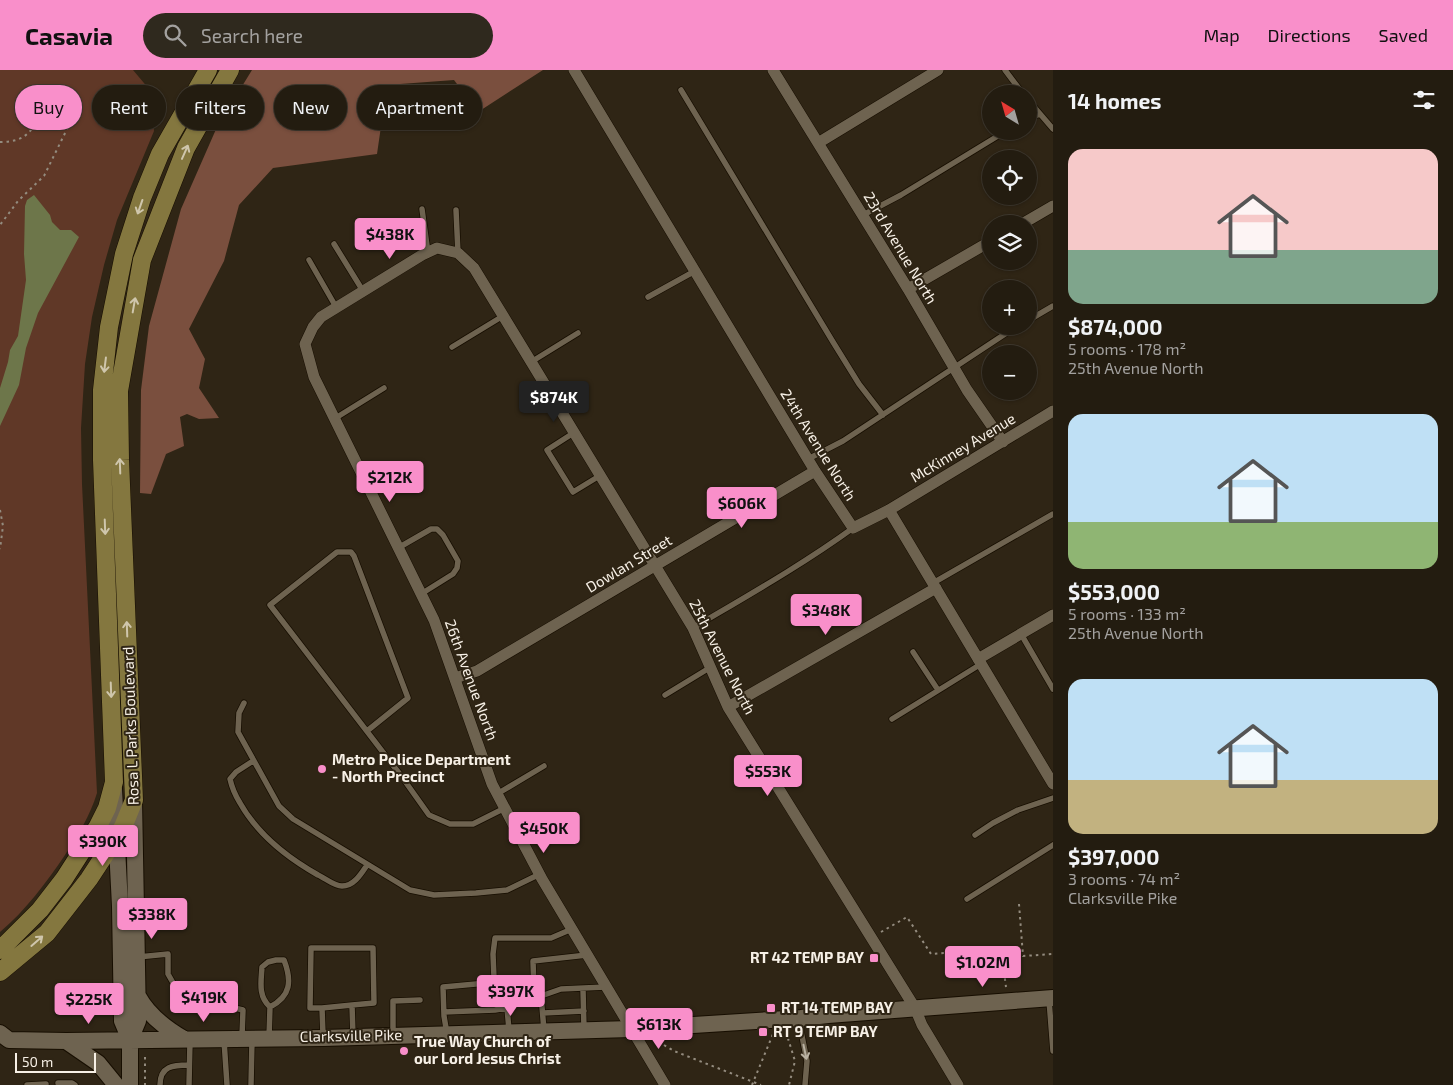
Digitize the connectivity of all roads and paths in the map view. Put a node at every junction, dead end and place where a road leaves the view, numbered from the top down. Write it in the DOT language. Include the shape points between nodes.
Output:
graph roads {
  1 [pos="208,70"];
  2 [pos="230,70"];
  3 [pos="574,70"];
  4 [pos="773,70"];
  5 [pos="938,70"];
  6 [pos="1005,70"];
  7 [pos="1016,85"];
  8 [pos="681,90"];
  9 [pos="1039,114"];
  10 [pos="1053,130"];
  11 [pos="991,140"];
  12 [pos="0,142"];
  13 [pos="818,142"];
  14 [pos="1053,206"];
  15 [pos="422,209"];
  16 [pos="456,210"];
  17 [pos="863,215"];
  18 [pos="1037,215"];
  19 [pos="0,225"];
  20 [pos="334,244"];
  21 [pos="982,247"];
  22 [pos="428,253"];
  23 [pos="458,253"];
  24 [pos="309,260"];
  25 [pos="695,271"];
  26 [pos="908,290"];
  27 [pos="363,291"];
  28 [pos="648,297"];
  29 [pos="1053,306"];
  30 [pos="336,308"];
  31 [pos="1037,315"];
  32 [pos="503,316"];
  33 [pos="578,333"];
  34 [pos="1003,335"];
  35 [pos="452,347"];
  36 [pos="531,362"];
  37 [pos="954,367"];
  38 [pos="384,388"];
  39 [pos="1053,411"];
  40 [pos="883,415"];
  41 [pos="334,419"];
  42 [pos="574,432"];
  43 [pos="1002,442"];
  44 [pos="808,459"];
  45 [pos="815,471"];
  46 [pos="601,475"];
  47 [pos="0,510"];
  48 [pos="889,510"];
  49 [pos="1053,514"];
  50 [pos="853,528"];
  51 [pos="398,548"];
  52 [pos="0,549"];
  53 [pos="656,565"];
  54 [pos="935,586"];
  55 [pos="421,594"];
  56 [pos="1053,616"];
  57 [pos="693,628"];
  58 [pos="1020,634"];
  59 [pos="913,652"];
  60 [pos="980,662"];
  61 [pos="711,668"];
  62 [pos="455,678"];
  63 [pos="938,690"];
  64 [pos="1053,690"];
  65 [pos="664,695"];
  66 [pos="244,703"];
  67 [pos="728,706"];
  68 [pos="892,719"];
  69 [pos="367,731"];
  70 [pos="253,761"];
  71 [pos="544,766"];
  72 [pos="114,782"];
  73 [pos="1053,784"];
  74 [pos="497,794"];
  75 [pos="1053,798"];
  76 [pos="134,800"];
  77 [pos="504,808"];
  78 [pos="975,835"];
  79 [pos="117,838"];
  80 [pos="1053,845"];
  81 [pos="367,865"];
  82 [pos="540,874"];
  83 [pos="967,899"];
  84 [pos="1019,904"];
  85 [pos="572,929"];
  86 [pos="881,932"];
  87 [pos="0,950"];
  88 [pos="1053,954"];
  89 [pos="587,955"];
  90 [pos="137,957"];
  91 [pos="1003,958"];
  92 [pos="0,972"];
  93 [pos="1004,972"];
  94 [pos="494,978"];
  95 [pos="606,987"];
  96 [pos="1006,988"];
  97 [pos="583,989"];
  98 [pos="138,996"];
  99 [pos="541,996"];
  100 [pos="1051,998"];
  101 [pos="420,1000"];
  102 [pos="352,1005"];
  103 [pos="270,1007"];
  104 [pos="322,1008"];
  105 [pos="508,1008"];
  106 [pos="915,1008"];
  107 [pos="584,1010"];
  108 [pos="444,1012"];
  109 [pos="543,1013"];
  110 [pos="801,1018"];
  111 [pos="1052,1023"];
  112 [pos="631,1029"];
  113 [pos="584,1031"];
  114 [pos="509,1032"];
  115 [pos="544,1032"];
  116 [pos="786,1032"];
  117 [pos="773,1033"];
  118 [pos="447,1034"];
  119 [pos="393,1036"];
  120 [pos="353,1037"];
  121 [pos="247,1038"];
  122 [pos="269,1038"];
  123 [pos="323,1038"];
  124 [pos="187,1039"];
  125 [pos="224,1039"];
  126 [pos="3,1040"];
  127 [pos="130,1040"];
  128 [pos="66,1041"];
  129 [pos="664,1046"];
  130 [pos="1053,1051"];
  131 [pos="189,1065"];
  132 [pos="46,1084"];
  133 [pos="58,1084"];
  134 [pos="753,1084"];
  135 [pos="27,1085"];
  136 [pos="75,1085"];
  137 [pos="116,1085"];
  138 [pos="130,1085"];
  139 [pos="160,1085"];
  140 [pos="189,1085"];
  141 [pos="227,1085"];
  142 [pos="251,1085"];
  143 [pos="665,1085"];
  144 [pos="761,1085"];
  145 [pos="789,1085"];
  146 [pos="805,1085"];
  147 [pos="958,1085"];
  1 -- 72 [label="main road, Rosa L Parks Boulevard, one-way" via="160,154 142,198 124,254 109,327 102,390 102,440"];
  76 -- 2 [label="main road, Rosa L Parks Boulevard, one-way" via="119,391 142,260 186,148"];
  3 -- 25 [label="street, 24th Avenue North"];
  4 -- 13 [label="street, 23rd Avenue North"];
  5 -- 13 [label="street"];
  6 -- 7 [label="lane"];
  8 -- 40 [label="lane" via="859,384"];
  9 -- 10 [label="lane"];
  11 -- 17 [label="lane"];
  12 -- 19 [label="path" via="24,137 42,116 51,111 60,112 68,120 68,127 44,176 18,201"];
  13 -- 17 [label="street, 23rd Avenue North"];
  14 -- 18 [label="street"];
  15 -- 22 [label="lane"];
  16 -- 23 [label="lane"];
  17 -- 26 [label="street, 23rd Avenue North"];
  20 -- 27 [label="lane"];
  21 -- 26 [label="street"];
  22 -- 23 [label="street" via="437,248"];
  22 -- 27 [label="street"];
  23 -- 32 [label="street, 25th Avenue North" via="474,268"];
  24 -- 30 [label="lane"];
  25 -- 28 [label="lane"];
  25 -- 44 [label="street, 24th Avenue North"];
  26 -- 37 [label="street, 23rd Avenue North"];
  27 -- 30 [label="street"];
  29 -- 31 [label="lane"];
  30 -- 41 [label="street, 26th Avenue North" via="321,317 305,344 314,377"];
  32 -- 35 [label="lane"];
  32 -- 36 [label="street, 25th Avenue North"];
  33 -- 36 [label="lane"];
  34 -- 37 [label="lane"];
  36 -- 42 [label="street, 25th Avenue North"];
  37 -- 40 [label="lane"];
  37 -- 43 [label="street, 23rd Avenue North"];
  38 -- 41 [label="lane"];
  39 -- 43 [label="street, McKinney Avenue"];
  40 -- 44 [label="lane"];
  41 -- 51 [label="street, 26th Avenue North"];
  42 -- 46 [label="street, 25th Avenue North"];
  42 -- 46 [label="lane" via="547,450 573,492"];
  43 -- 48 [label="street, McKinney Avenue"];
  44 -- 45 [label="street, 24th Avenue North"];
  45 -- 50 [label="street, 24th Avenue North"];
  45 -- 53 [label="street, Dowlan Street"];
  46 -- 53 [label="street, 25th Avenue North"];
  47 -- 52 [label="path" via="3,526"];
  48 -- 50 [label="street"];
  48 -- 54 [label="street"];
  49 -- 54 [label="lane"];
  50 -- 57 [label="lane" via="780,578"];
  51 -- 55 [label="street, 26th Avenue North"];
  51 -- 55 [label="lane" via="431,529 437,529 458,561 453,574"];
  53 -- 57 [label="street, 25th Avenue North"];
  53 -- 62 [label="street, Dowlan Street" via="477,671"];
  54 -- 60 [label="street"];
  54 -- 67 [label="street"];
  55 -- 62 [label="street, 26th Avenue North"];
  56 -- 58 [label="street"];
  57 -- 61 [label="street, 25th Avenue North"];
  58 -- 60 [label="street"];
  58 -- 64 [label="lane"];
  59 -- 63 [label="lane"];
  60 -- 63 [label="lane"];
  60 -- 73 [label="street"];
  61 -- 65 [label="lane"];
  61 -- 67 [label="street, 25th Avenue North"];
  62 -- 74 [label="street, 26th Avenue North"];
  63 -- 68 [label="lane"];
  66 -- 70 [label="lane" via="239,713 238,732"];
  67 -- 106 [label="street, 25th Avenue North"];
  69 -- 69 [label="lane" via="270,605 337,552 351,552 354,556 408,698"];
  69 -- 77 [label="lane" via="429,815 450,824 472,824"];
  70 -- 81 [label="lane" via="280,806 293,819"];
  70 -- 81 [label="lane" via="230,779 245,811 269,841 336,885 342,886 358,879"];
  71 -- 74 [label="lane"];
  72 -- 79 [label="main road, Rosa L Parks Boulevard"];
  72 -- 87 [label="main road" via="98,826 64,879 40,910"];
  74 -- 77 [label="street, 26th Avenue North"];
  75 -- 78 [label="lane" via="1018,810"];
  76 -- 79 [label="main road"];
  76 -- 90 [label="main road, Rosa L Parks Boulevard"];
  77 -- 82 [label="street, 26th Avenue North"];
  92 -- 79 [label="main road, one-way" via="47,933"];
  79 -- 127 [label="main road, Rosa L Parks Boulevard" via="122,1021"];
  80 -- 83 [label="lane"];
  81 -- 82 [label="lane" via="410,890 434,895 507,890"];
  82 -- 85 [label="street, 26th Avenue North"];
  84 -- 88 [label="path" via="1023,956"];
  85 -- 89 [label="street, 26th Avenue North"];
  85 -- 94 [label="lane" via="551,938 495,938"];
  86 -- 91 [label="path" via="907,917 931,954 1001,949"];
  89 -- 95 [label="street, 26th Avenue North"];
  89 -- 99 [label="lane" via="533,960 534,990"];
  90 -- 98 [label="main road, Rosa L Parks Boulevard"];
  90 -- 121 [label="lane" via="168,954 168,974 184,1002 214,1003 243,1010"];
  93 -- 96 [label="path"];
  94 -- 105 [label="lane" via="504,988"];
  94 -- 108 [label="lane" via="487,983 443,987"];
  95 -- 97 [label="lane"];
  95 -- 112 [label="street, 26th Avenue North"];
  97 -- 99 [label="lane" via="561,989"];
  97 -- 107 [label="lane"];
  98 -- 124 [label="main road" via="148,1012 168,1030"];
  98 -- 127 [label="main road, Rosa L Parks Boulevard" via="138,1021"];
  99 -- 109 [label="lane"];
  100 -- 106 [label="main road, Clarksville Pike"];
  100 -- 111 [label="lane"];
  101 -- 119 [label="lane" via="392,1001"];
  102 -- 104 [label="lane"];
  102 -- 104 [label="lane" via="374,1003 373,948 310,948 310,1008"];
  102 -- 120 [label="lane"];
  103 -- 103 [label="lane" via="286,996 289,985 284,960 268,962 262,967 260,992"];
  103 -- 122 [label="lane"];
  104 -- 123 [label="lane"];
  105 -- 108 [label="lane"];
  105 -- 114 [label="lane"];
  106 -- 110 [label="main road, Clarksville Pike"];
  106 -- 147 [label="street, 25th Avenue North"];
  107 -- 109 [label="lane"];
  107 -- 113 [label="lane"];
  108 -- 118 [label="lane"];
  109 -- 115 [label="lane"];
  110 -- 112 [label="main road, Clarksville Pike"];
  110 -- 146 [label="lane, one-way" via="807,1061"];
  111 -- 130 [label="lane"];
  112 -- 113 [label="main road, Clarksville Pike"];
  112 -- 143 [label="street, 26th Avenue North"];
  113 -- 115 [label="main road, Clarksville Pike"];
  114 -- 115 [label="main road, Clarksville Pike"];
  114 -- 118 [label="main road, Clarksville Pike"];
  116 -- 145 [label="path" via="795,1061"];
  117 -- 134 [label="path"];
  118 -- 119 [label="main road, Clarksville Pike"];
  119 -- 120 [label="main road, Clarksville Pike"];
  120 -- 123 [label="main road, Clarksville Pike"];
  121 -- 122 [label="main road, Clarksville Pike"];
  121 -- 125 [label="main road, Clarksville Pike"];
  121 -- 142 [label="lane"];
  122 -- 123 [label="main road, Clarksville Pike"];
  124 -- 125 [label="main road, Clarksville Pike"];
  124 -- 127 [label="main road, Clarksville Pike"];
  124 -- 131 [label="lane"];
  125 -- 141 [label="lane"];
  126 -- 128 [label="main road, Clarksville Pike"];
  127 -- 128 [label="main road, Clarksville Pike"];
  127 -- 138 [label="main road"];
  128 -- 137 [label="main road" via="98,1063"];
  129 -- 134 [label="path"];
  131 -- 139 [label="lane" via="166,1068"];
  131 -- 140 [label="lane"];
  132 -- 135 [label="lane"];
  133 -- 136 [label="lane"];
  134 -- 144 [label="path"];
}
